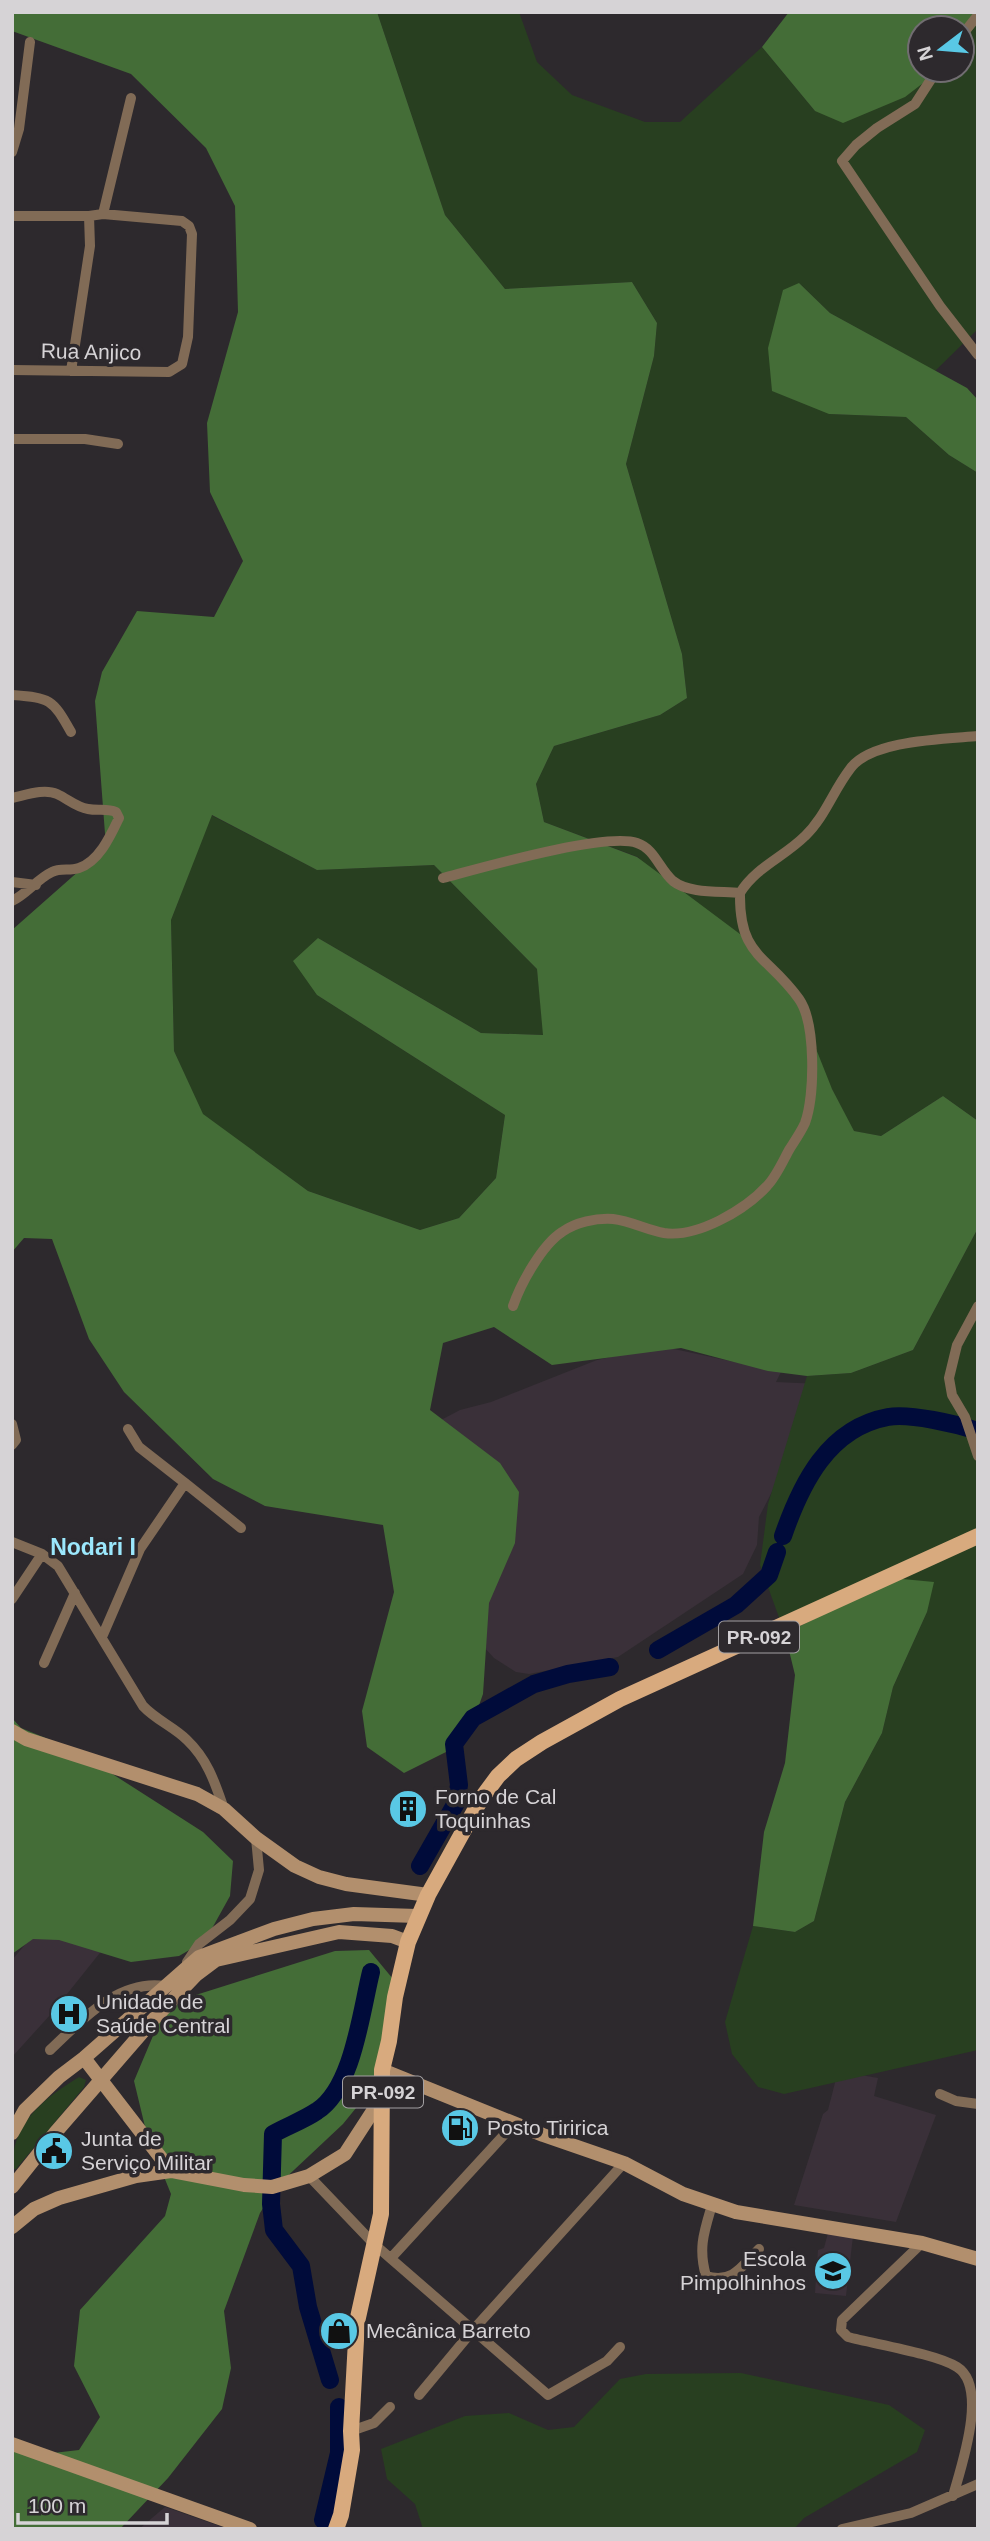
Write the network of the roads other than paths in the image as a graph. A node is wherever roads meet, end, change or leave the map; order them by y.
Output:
1 (30, 42) dead end
2 (928, 84) edge
3 (131, 98) dead end
4 (12, 152) edge
5 (103, 214) junction
6 (12, 216) edge
7 (89, 216) junction
8 (978, 355) edge
9 (12, 370) edge
10 (71, 371) junction
11 (12, 439) edge
12 (118, 444) dead end
13 (12, 695) edge
14 (71, 732) dead end
15 (978, 736) edge
16 (12, 798) edge
17 (443, 878) dead end
18 (12, 882) edge
19 (36, 885) junction
20 (740, 893) junction
21 (12, 901) edge
22 (513, 1306) dead end
23 (978, 1306) edge
24 (12, 1424) edge
25 (128, 1429) dead end
26 (12, 1446) edge
27 (978, 1456) edge
28 (185, 1483) junction
29 (241, 1528) dead end
30 (978, 1536) edge
31 (12, 1542) edge
32 (41, 1554) junction
33 (75, 1593) junction
34 (12, 1598) edge
35 (102, 1637) junction
36 (44, 1663) dead end
37 (12, 1731) edge
38 (223, 1809) junction
39 (256, 1838) junction
40 (428, 1895) junction
41 (417, 1916) junction
42 (408, 1942) junction
43 (183, 1968) junction
44 (165, 1986) junction
45 (50, 2050) dead end
46 (84, 2058) junction
47 (383, 2070) junction
48 (101, 2079) junction
49 (940, 2094) dead end
50 (384, 2095) junction
51 (978, 2104) edge
52 (19, 2113) edge
53 (514, 2124) junction
54 (12, 2133) edge
55 (624, 2162) junction
56 (171, 2171) junction
57 (309, 2176) junction
58 (12, 2187) edge
59 (712, 2205) junction
60 (12, 2227) edge
61 (922, 2243) junction
62 (374, 2244) junction
63 (759, 2249) dead end
64 (391, 2258) junction
65 (978, 2259) edge
66 (473, 2330) junction
67 (620, 2347) dead end
68 (970, 2388) junction
69 (419, 2395) dead end
70 (978, 2398) edge
71 (390, 2407) dead end
72 (351, 2431) junction
73 (12, 2444) edge
74 (978, 2484) edge
75 (953, 2496) junction
76 (250, 2529) edge
77 (336, 2529) edge
78 (842, 2529) edge

1 - 4 street
2 - 8 street
3 - 5 street
5 - 7 street
5 - 10 street, Rua Anjico
6 - 7 street
7 - 10 street
9 - 10 street, Rua Anjico
11 - 12 street
13 - 14 street
15 - 20 street
16 - 19 street
17 - 20 street
18 - 19 street
19 - 21 street
20 - 22 street
23 - 27 street
24 - 26 street
25 - 28 street
28 - 29 street
28 - 35 street
30 - 40 main road, PR-092
31 - 32 street
32 - 33 street
32 - 34 street
33 - 35 street
33 - 36 street
35 - 38 street
37 - 38 street
38 - 39 street
39 - 40 street
39 - 43 street
40 - 41 main road, PR-092
41 - 42 main road, PR-092
41 - 43 street
42 - 47 main road, PR-092
42 - 48 street
43 - 44 street
44 - 45 street
44 - 46 street
46 - 48 street
46 - 52 street
47 - 50 main road, PR-092
47 - 53 street
48 - 56 street
48 - 58 street
49 - 51 street
50 - 57 street
50 - 62 main road, PR-092
52 - 54 street
53 - 55 street
53 - 64 street
55 - 59 street
55 - 66 street
56 - 57 street
56 - 60 street
57 - 62 street
59 - 61 street
59 - 63 street
61 - 65 street
61 - 68 street
62 - 64 street
62 - 72 main road, PR-092
64 - 66 street
66 - 67 street
66 - 69 street
68 - 70 street
68 - 75 street
71 - 72 street
72 - 77 main road, PR-092
73 - 76 street
74 - 75 street
75 - 78 street

